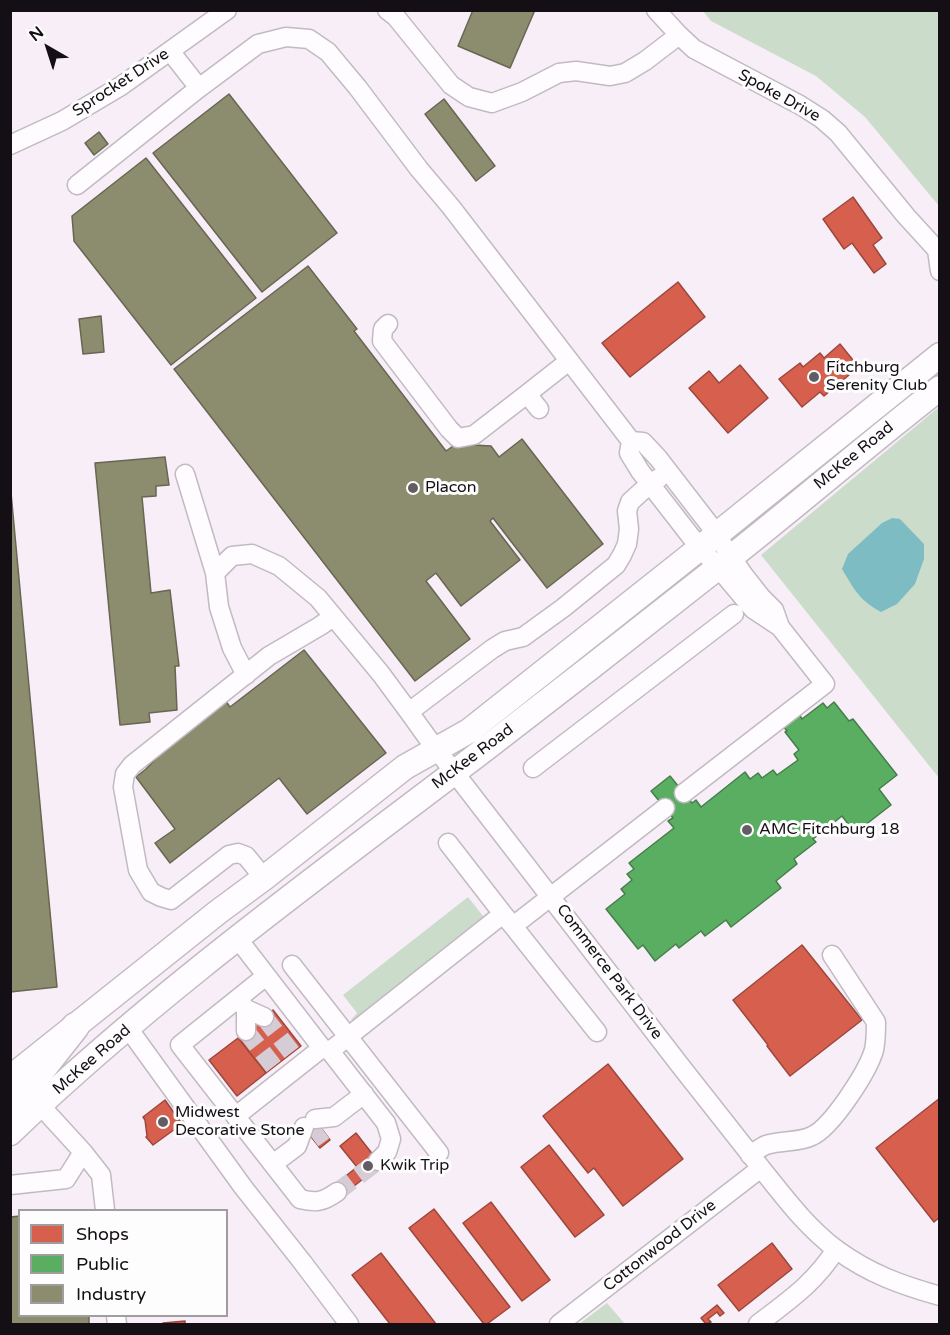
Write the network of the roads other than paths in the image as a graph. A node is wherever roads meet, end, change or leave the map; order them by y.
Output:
1 (227, 10) edge
2 (387, 10) edge
3 (656, 10) edge
4 (679, 35) junction
5 (170, 51) junction
6 (199, 88) junction
7 (10, 145) edge
8 (77, 186) dead end
9 (938, 250) edge
10 (939, 271) edge
11 (388, 324) dead end
12 (939, 355) edge
13 (569, 361) junction
14 (939, 388) edge
15 (527, 394) junction
16 (538, 409) dead end
17 (631, 441) junction
18 (668, 471) junction
19 (185, 474) dead end
20 (650, 485) junction
21 (708, 542) junction
22 (724, 562) junction
23 (215, 573) junction
24 (734, 614) dead end
25 (333, 616) junction
26 (246, 675) junction
27 (409, 712) junction
28 (436, 749) junction
29 (533, 768) dead end
30 (454, 772) junction
31 (684, 793) dead end
32 (665, 808) dead end
33 (448, 843) dead end
34 (264, 878) junction
35 (551, 897) junction
36 (508, 920) junction
37 (204, 922) junction
38 (238, 939) junction
39 (832, 955) dead end
40 (292, 965) dead end
41 (266, 976) junction
42 (179, 986) junction
43 (242, 1004) junction
44 (264, 1017) tunnel mouth
45 (75, 1027) junction
46 (129, 1028) junction
47 (246, 1031) tunnel mouth
48 (597, 1032) dead end
49 (348, 1037) junction
50 (326, 1049) junction
51 (10, 1078) edge
52 (364, 1094) junction
53 (10, 1102) edge
54 (40, 1105) junction
55 (236, 1116) junction
56 (10, 1133) edge
57 (83, 1152) junction
58 (439, 1153) dead end
59 (378, 1161) tunnel mouth
60 (756, 1161) junction
61 (273, 1164) junction
62 (10, 1185) edge
63 (337, 1192) tunnel mouth
64 (105, 1209) edge
65 (836, 1249) junction
66 (939, 1296) edge
67 (349, 1324) edge
68 (559, 1324) edge
69 (758, 1324) edge

1 - 5 street, Sprocket Drive
2 - 4 street
3 - 4 street, Spoke Drive
4 - 9 street, Spoke Drive
5 - 6 street
5 - 7 street, Sprocket Drive
6 - 8 street
6 - 13 street
9 - 10 street, Spoke Drive
11 - 15 street
12 - 21 main road, McKee Road
13 - 15 street
13 - 17 street
14 - 22 main road, McKee Road
15 - 16 street
17 - 18 street
17 - 20 street
18 - 20 street
18 - 21 street
19 - 23 street
20 - 21 street
20 - 27 street
21 - 22 street
21 - 28 main road, McKee Road
22 - 30 main road, McKee Road
22 - 31 street
23 - 25 street, Commerce Park Drive
23 - 26 street
24 - 29 street
25 - 26 street
25 - 27 street, Commerce Park Drive
26 - 34 street
27 - 28 street, Commerce Park Drive
28 - 30 street, Commerce Park Drive
28 - 34 main road, McKee Road
30 - 35 street, Commerce Park Drive
30 - 38 main road, McKee Road
32 - 35 street
33 - 36 street
34 - 37 main road, McKee Road
34 - 38 main road
35 - 36 street
35 - 60 street, Commerce Park Drive
36 - 48 street
36 - 49 street
37 - 42 main road
37 - 45 main road, McKee Road
38 - 41 street
38 - 42 main road, McKee Road
39 - 60 street, Cottonwood Drive
40 - 49 street
41 - 43 street
41 - 50 street
42 - 46 main road, McKee Road
43 - 44 street
43 - 47 street
43 - 55 street
45 - 51 main road, McKee Road
45 - 53 highway
46 - 54 main road, McKee Road
46 - 67 street
49 - 50 street
49 - 58 street
50 - 52 street
50 - 55 street
52 - 59 street
52 - 61 street
54 - 56 main road, McKee Road
54 - 57 street
55 - 61 street
57 - 62 street
57 - 64 street
60 - 65 street, Commerce Park Drive
60 - 68 street, Cottonwood Drive
61 - 63 street
65 - 66 street, Commerce Park Drive
65 - 69 street

